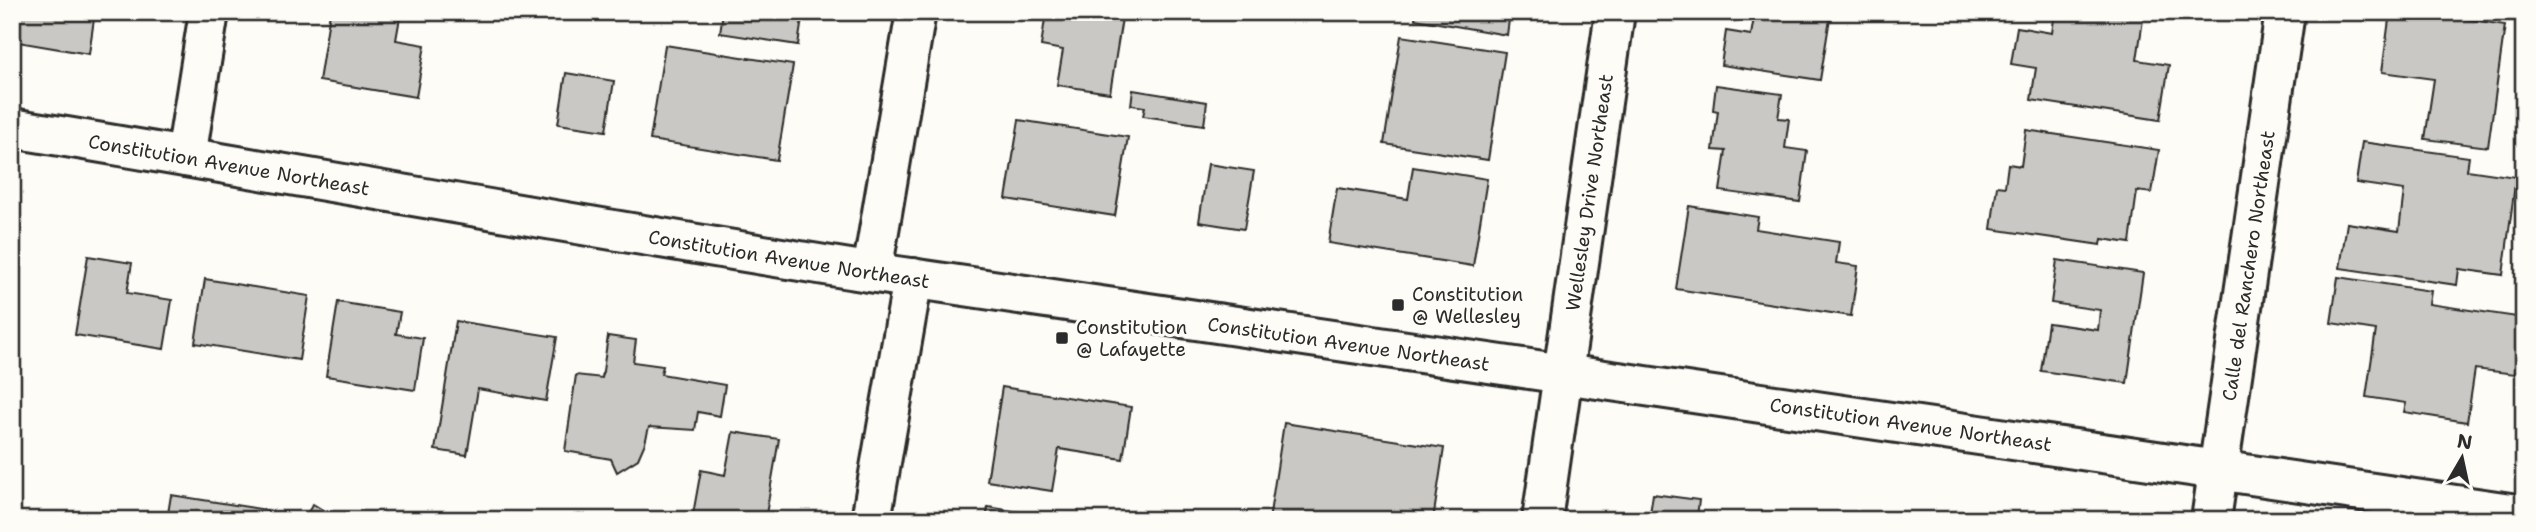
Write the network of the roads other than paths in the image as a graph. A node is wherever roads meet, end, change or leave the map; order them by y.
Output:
1 (209, 12) edge
2 (916, 12) edge
3 (1615, 12) edge
4 (2286, 12) edge
5 (12, 128) edge
6 (186, 156) junction
7 (872, 272) junction
8 (913, 278) junction
9 (1563, 375) junction
10 (2219, 468) junction
11 (2524, 515) edge
12 (871, 520) edge
13 (1542, 520) edge
14 (2211, 520) edge

1 - 6 street
2 - 7 street
3 - 9 street, Wellesley Drive Northeast
4 - 10 street, Calle del Ranchero Northeast
5 - 6 street, Constitution Avenue Northeast
6 - 7 street, Constitution Avenue Northeast
7 - 8 street, Constitution Avenue Northeast
8 - 9 street, Constitution Avenue Northeast
8 - 12 street
9 - 10 street, Constitution Avenue Northeast
9 - 13 street, Wellesley Drive Northeast
10 - 11 street, Constitution Avenue Northeast
10 - 14 street, Calle del Ranchero Northeast

